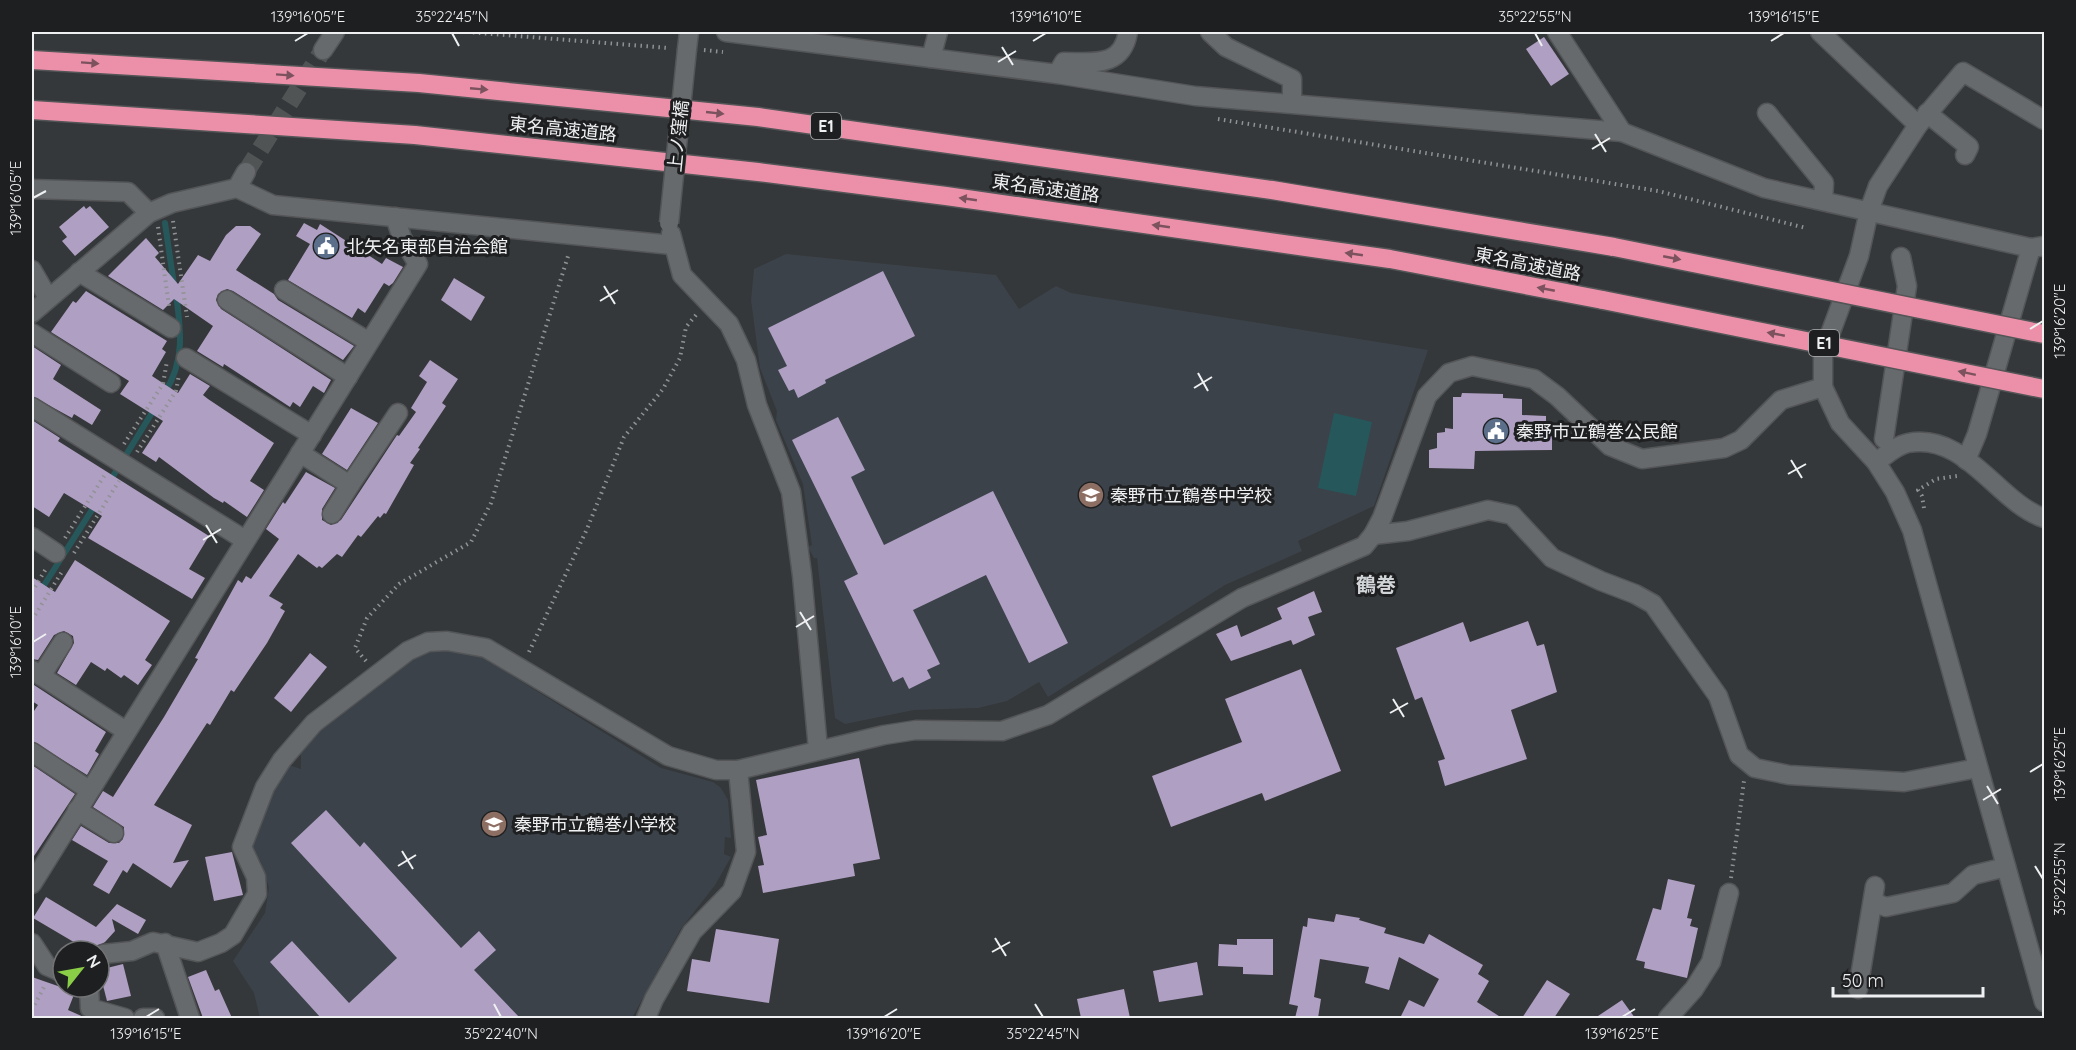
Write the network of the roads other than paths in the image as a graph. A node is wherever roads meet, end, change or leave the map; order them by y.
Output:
1 (335, 32) edge
2 (726, 32) edge
3 (938, 32) edge
4 (1128, 32) edge
5 (1210, 32) edge
6 (1557, 32) edge
7 (1820, 32) edge
8 (688, 40) edge
9 (323, 50) tunnel mouth
10 (931, 58) junction
11 (32, 60) edge
12 (1057, 74) junction
13 (1292, 102) junction
14 (32, 110) edge
15 (1767, 113) dead end
16 (1922, 119) junction
17 (2044, 120) edge
18 (1622, 132) junction
19 (1965, 155) dead end
20 (246, 172) tunnel mouth
21 (237, 188) junction
22 (32, 189) edge
23 (1823, 201) junction
24 (1869, 211) junction
25 (395, 217) junction
26 (154, 219) junction
27 (672, 245) junction
28 (2038, 247) edge
29 (1901, 257) dead end
30 (32, 270) edge
31 (79, 272) junction
32 (284, 290) dead end
33 (48, 298) junction
34 (227, 300) dead end
35 (32, 313) edge
36 (179, 326) road end
37 (32, 333) edge
38 (2044, 334) edge
39 (369, 342) junction
40 (183, 363) road end
41 (348, 377) junction
42 (111, 383) dead end
43 (1823, 387) junction
44 (2044, 389) edge
45 (32, 407) edge
46 (398, 413) dead end
47 (312, 435) junction
48 (1884, 439) dead end
49 (300, 453) junction
50 (1876, 462) junction
51 (1964, 469) junction
52 (350, 485) junction
53 (332, 514) dead end
54 (2044, 518) edge
55 (1373, 535) junction
56 (32, 537) edge
57 (245, 540) junction
58 (65, 557) road end
59 (63, 642) dead end
60 (36, 673) edge
61 (126, 732) junction
62 (818, 749) junction
63 (32, 752) edge
64 (1978, 768) junction
65 (738, 770) junction
66 (90, 790) junction
67 (77, 810) junction
68 (114, 833) dead end
69 (2006, 867) junction
70 (32, 881) edge
71 (1729, 893) road end
72 (32, 943) edge
73 (165, 943) junction
74 (111, 955) edge
75 (51, 968) edge
76 (1858, 990) dead end
77 (90, 999) edge
78 (2044, 1002) edge
79 (125, 1018) edge
80 (143, 1018) edge
81 (155, 1018) edge
82 (190, 1018) edge
83 (646, 1018) edge
84 (1668, 1018) edge

1 - 9 street
2 - 10 street
3 - 10 street
4 - 12 street
5 - 13 street
6 - 18 street
7 - 16 street
8 - 27 street, 上ノ窪橋, bridge
10 - 12 street
11 -> 38 highway, 東名高速道路 / E1, bridge
12 - 13 street
13 - 18 street
44 -> 14 highway, 東名高速道路 / E1, bridge
15 - 23 street
16 - 17 street
16 - 19 street
16 - 24 street
18 - 23 street
20 - 21 street
21 - 25 street
21 - 26 street
22 - 26 street
23 - 24 street
24 - 28 street
24 - 43 street
25 - 27 street
25 - 39 street
26 - 31 street
27 - 62 street, 上ノ窪橋
28 - 51 street
29 - 48 street
30 - 33 street
31 - 33 street
31 - 36 street
32 - 39 street
33 - 35 street
34 - 41 street
37 - 42 street
39 - 41 street
40 - 47 street
41 - 47 street
43 - 50 street
43 - 55 street
45 - 57 street
46 - 52 street
47 - 49 street
49 - 52 street
49 - 57 street
50 - 51 street
50 - 64 street
51 - 54 street
52 - 53 street
55 - 62 street
55 - 64 street
56 - 58 street
57 - 61 street
59 - 60 street
60 - 61 street
61 - 66 street
62 - 65 street
63 - 66 street
64 - 69 street
65 - 73 street
65 - 83 street
66 - 67 street
67 - 68 street
67 - 70 street
69 - 76 street
69 - 78 street
71 - 84 street
72 - 75 street
73 - 74 street
73 - 82 street
77 - 79 street
80 - 81 street

